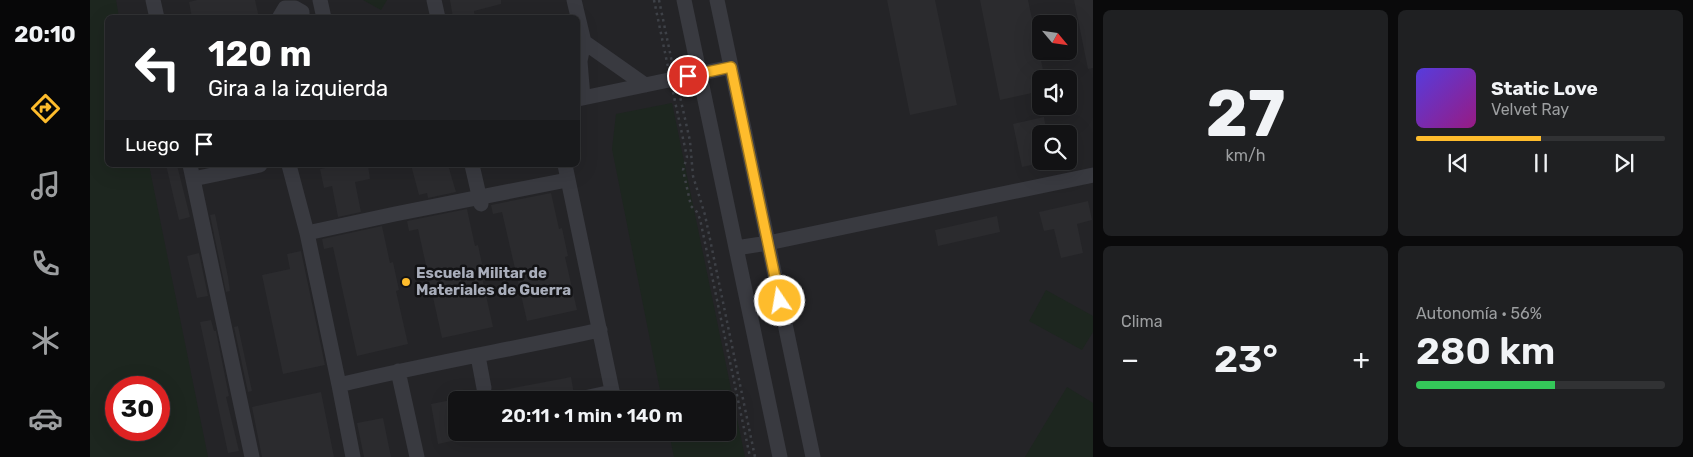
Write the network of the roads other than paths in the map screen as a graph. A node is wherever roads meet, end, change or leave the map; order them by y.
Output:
1 (153, 0) edge
2 (320, 0) edge
3 (434, 0) edge
4 (574, 0) edge
5 (684, 0) edge
6 (717, 0) edge
7 (285, 8) edge
8 (156, 15) edge
9 (302, 15) edge
10 (323, 15) edge
11 (437, 15) edge
12 (578, 15) edge
13 (580, 25) edge
14 (584, 42) junction
15 (731, 67) junction
16 (700, 73) junction
17 (645, 85) junction
18 (580, 98) edge
19 (241, 167) edge
20 (290, 167) edge
21 (472, 167) edge
22 (192, 172) edge
23 (566, 172) edge
24 (1093, 175) edge
25 (480, 201) junction
26 (307, 233) junction
27 (768, 243) junction
28 (736, 248) junction
29 (600, 330) junction
30 (478, 356) junction
31 (398, 371) junction
32 (339, 385) junction
33 (484, 388) dead end
34 (612, 391) edge
35 (252, 457) edge
36 (353, 457) edge
37 (416, 457) edge
38 (780, 457) edge
39 (813, 457) edge

1 - 8 street
2 - 10 street
3 - 11 street
4 - 12 street
5 - 16 street
6 - 15 street
7 - 9 street
13 - 14 street
14 - 17 street
14 - 18 street
15 - 16 street
15 - 27 street
16 - 17 street
16 - 28 street
17 - 18 street
19 - 22 street
20 - 26 street
21 - 25 street
22 - 35 street
23 - 25 street
23 - 29 street
24 - 27 street
25 - 26 street
26 - 32 street
27 - 28 street
27 - 39 street
28 - 38 street
29 - 30 street
29 - 34 street
30 - 31 street
30 - 33 street
31 - 32 street
31 - 37 street
32 - 36 street

